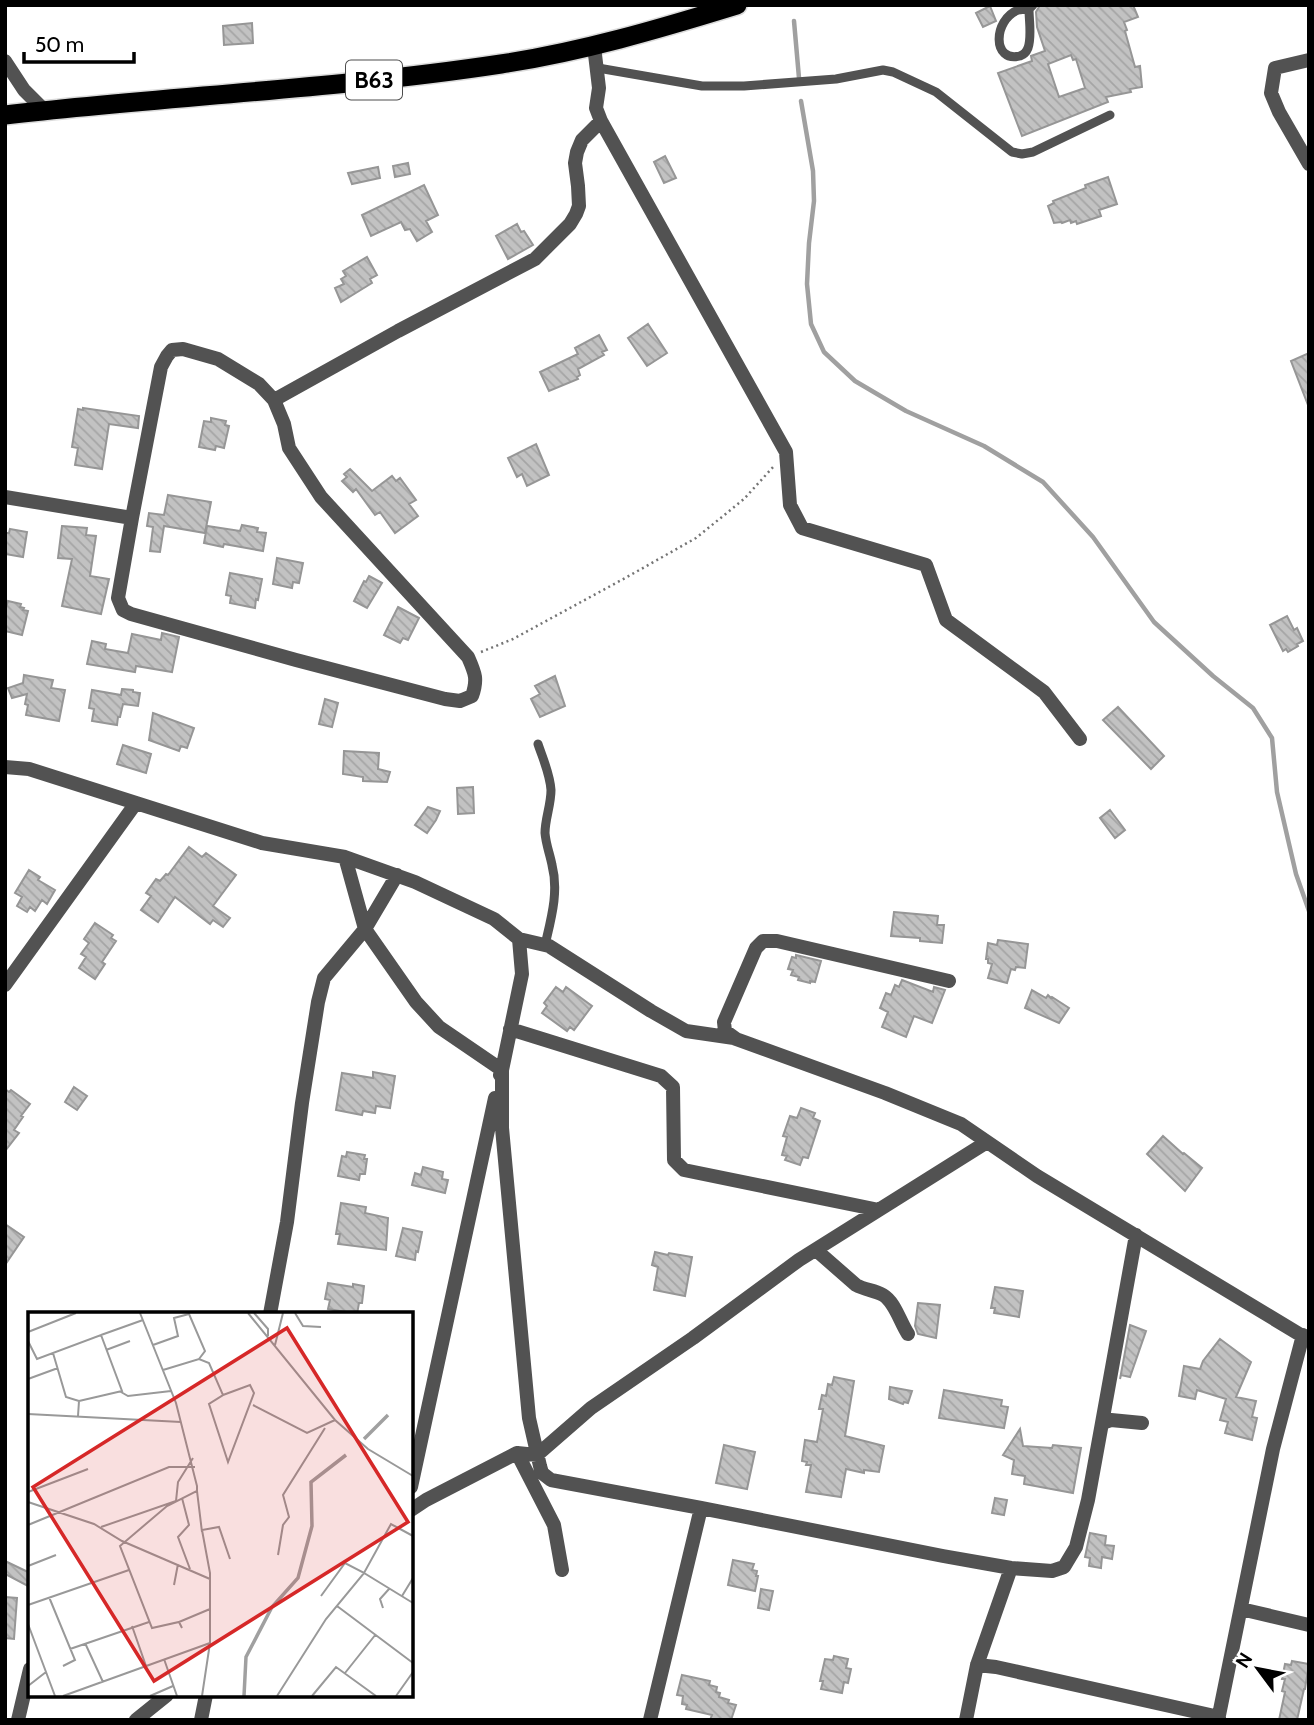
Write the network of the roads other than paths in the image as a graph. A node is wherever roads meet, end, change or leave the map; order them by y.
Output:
1 (737, 5) edge
2 (1031, 7) edge
3 (594, 46) junction
4 (1309, 60) edge
5 (5, 61) edge
6 (598, 68) junction
7 (44, 111) junction
8 (5, 115) edge
9 (1110, 115) dead end
10 (601, 121) junction
11 (1309, 164) edge
12 (274, 400) junction
13 (5, 497) edge
14 (132, 518) junction
15 (1080, 739) dead end
16 (538, 744) dead end
17 (5, 767) edge
18 (136, 803) junction
19 (345, 857) junction
20 (397, 875) junction
21 (365, 929) junction
22 (519, 939) junction
23 (545, 945) junction
24 (949, 981) dead end
25 (5, 985) edge
26 (510, 1029) junction
27 (736, 1038) junction
28 (502, 1070) junction
29 (987, 1142) junction
30 (879, 1210) junction
31 (1136, 1235) junction
32 (816, 1250) junction
33 (270, 1312) edge
34 (908, 1334) dead end
35 (1306, 1338) edge
36 (1102, 1423) junction
37 (1142, 1423) dead end
38 (517, 1453) junction
39 (537, 1455) junction
40 (413, 1479) edge
41 (701, 1508) junction
42 (413, 1509) edge
43 (1011, 1568) junction
44 (562, 1570) dead end
45 (1241, 1609) junction
46 (1309, 1625) edge
47 (977, 1665) junction
48 (28, 1678) edge
49 (165, 1697) edge
50 (206, 1697) edge
51 (1219, 1718) edge
52 (18, 1720) edge
53 (136, 1720) edge
54 (201, 1720) edge
55 (650, 1720) edge
56 (966, 1720) edge

1 - 3 highway, B63
2 - 2 lane
3 - 6 street
3 - 7 highway, B63
4 - 11 street
5 - 7 street
6 - 9 lane
6 - 10 street
7 - 8 highway, B63
10 - 12 street
10 - 15 street
12 - 14 street
12 - 14 street
13 - 14 street
16 - 23 lane
17 - 18 street
18 - 19 street
18 - 25 street
19 - 20 street
19 - 21 street
20 - 21 street
20 - 22 street
21 - 28 street
21 - 33 street
22 - 23 street
22 - 26 street
23 - 27 street
24 - 27 street
26 - 28 street
26 - 30 street
27 - 29 street
28 - 39 street
28 - 40 street
29 - 30 street
29 - 31 street
30 - 32 street
31 - 35 street
31 - 36 street
32 - 34 street
32 - 39 street
35 - 45 street
36 - 37 street
36 - 43 street
38 - 39 street
38 - 42 street
38 - 44 street
39 - 41 street
41 - 43 street
41 - 55 street
43 - 47 street
45 - 46 street
45 - 51 street
47 - 51 street
47 - 56 street
48 - 52 street
49 - 53 street
50 - 54 street

